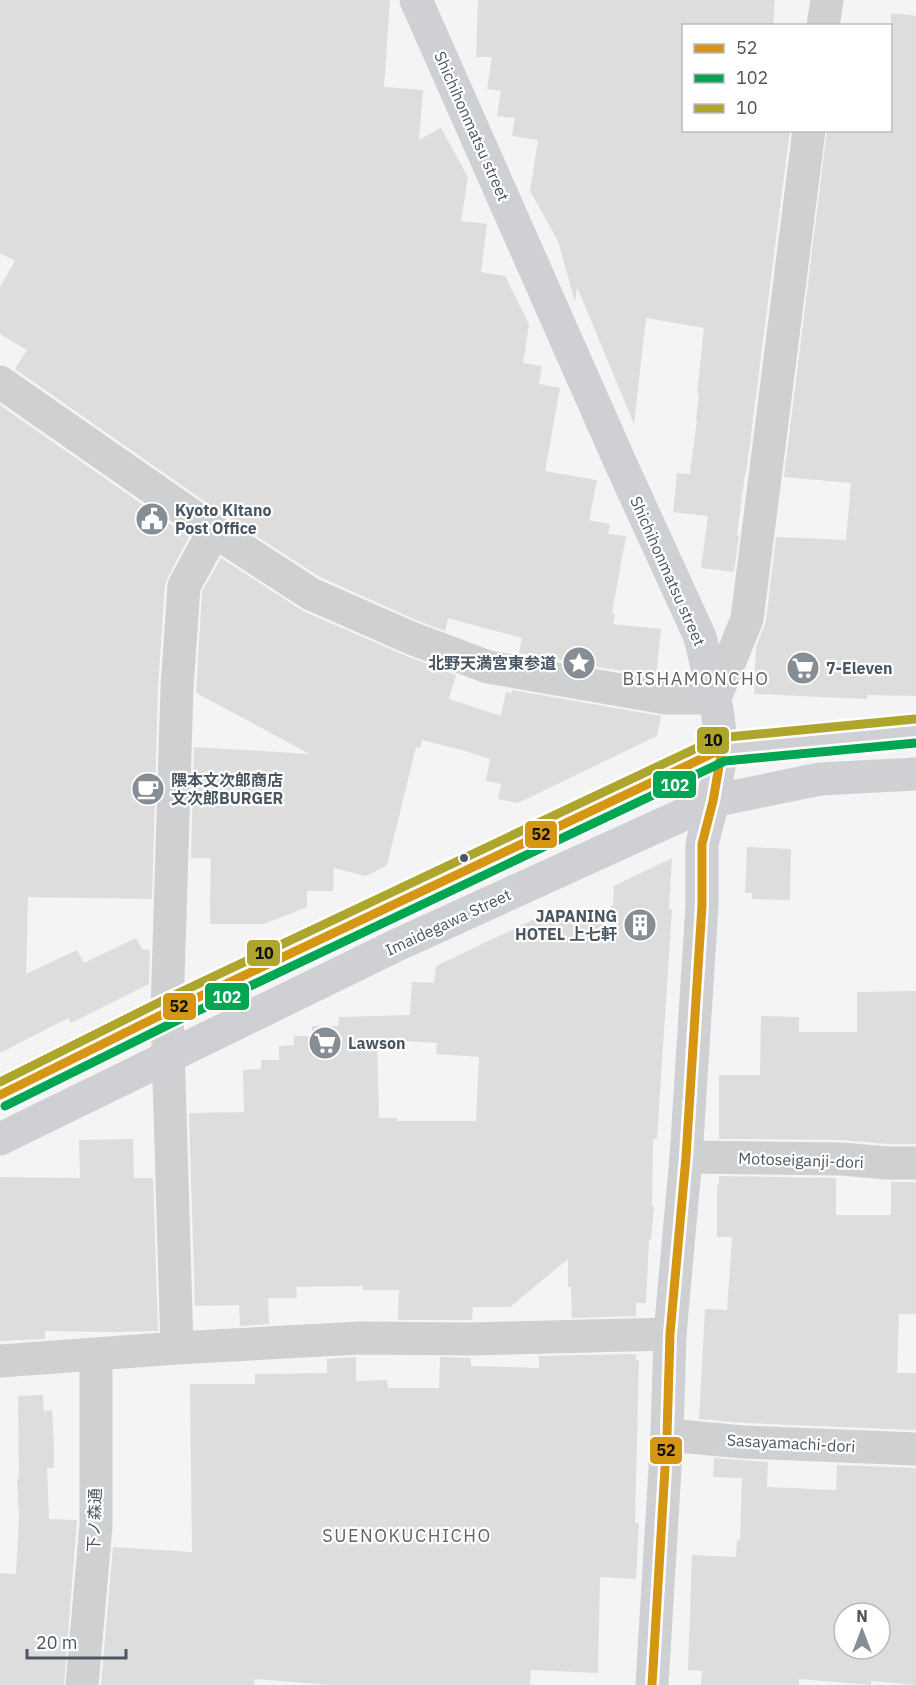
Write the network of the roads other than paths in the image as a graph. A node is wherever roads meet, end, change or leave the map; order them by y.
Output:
1 (416, 0) edge
2 (827, 0) edge
3 (823, 24) edge
4 (809, 132) edge
5 (0, 382) edge
6 (214, 531) junction
7 (715, 698) junction
8 (916, 731) edge
9 (722, 748) junction
10 (916, 774) edge
11 (713, 801) junction
12 (167, 1012) junction
13 (168, 1056) junction
14 (0, 1095) edge
15 (0, 1139) edge
16 (686, 1158) junction
17 (916, 1163) edge
18 (670, 1334) junction
19 (177, 1348) junction
20 (96, 1354) junction
21 (0, 1361) edge
22 (667, 1436) junction
23 (916, 1449) edge
24 (82, 1685) edge
25 (652, 1685) edge

1 - 7 main road, Shichihonmatsu street
2 - 3 street
4 - 7 street
5 - 6 street
6 - 7 street
6 - 12 street
7 - 9 main road, Shichihonmatsu street
8 - 9 main road
9 - 11 main road, Shichihonmatsu street
9 - 12 main road
10 - 11 main road, Imaidegawa Street
11 - 13 main road, Imaidegawa Street
11 - 16 main road, Shichihonmatsu street
12 - 13 street
12 - 14 main road
13 - 15 main road, Imaidegawa Street
13 - 19 street
16 - 17 street, Motoseiganji-dori
16 - 18 main road, Shichihonmatsu street
18 - 19 street
18 - 22 main road, Shichihonmatsu street
19 - 20 street
20 - 21 street
20 - 24 street, 下ノ森通
22 - 23 street, Sasayamachi-dori
22 - 25 main road, Shichihonmatsu street

